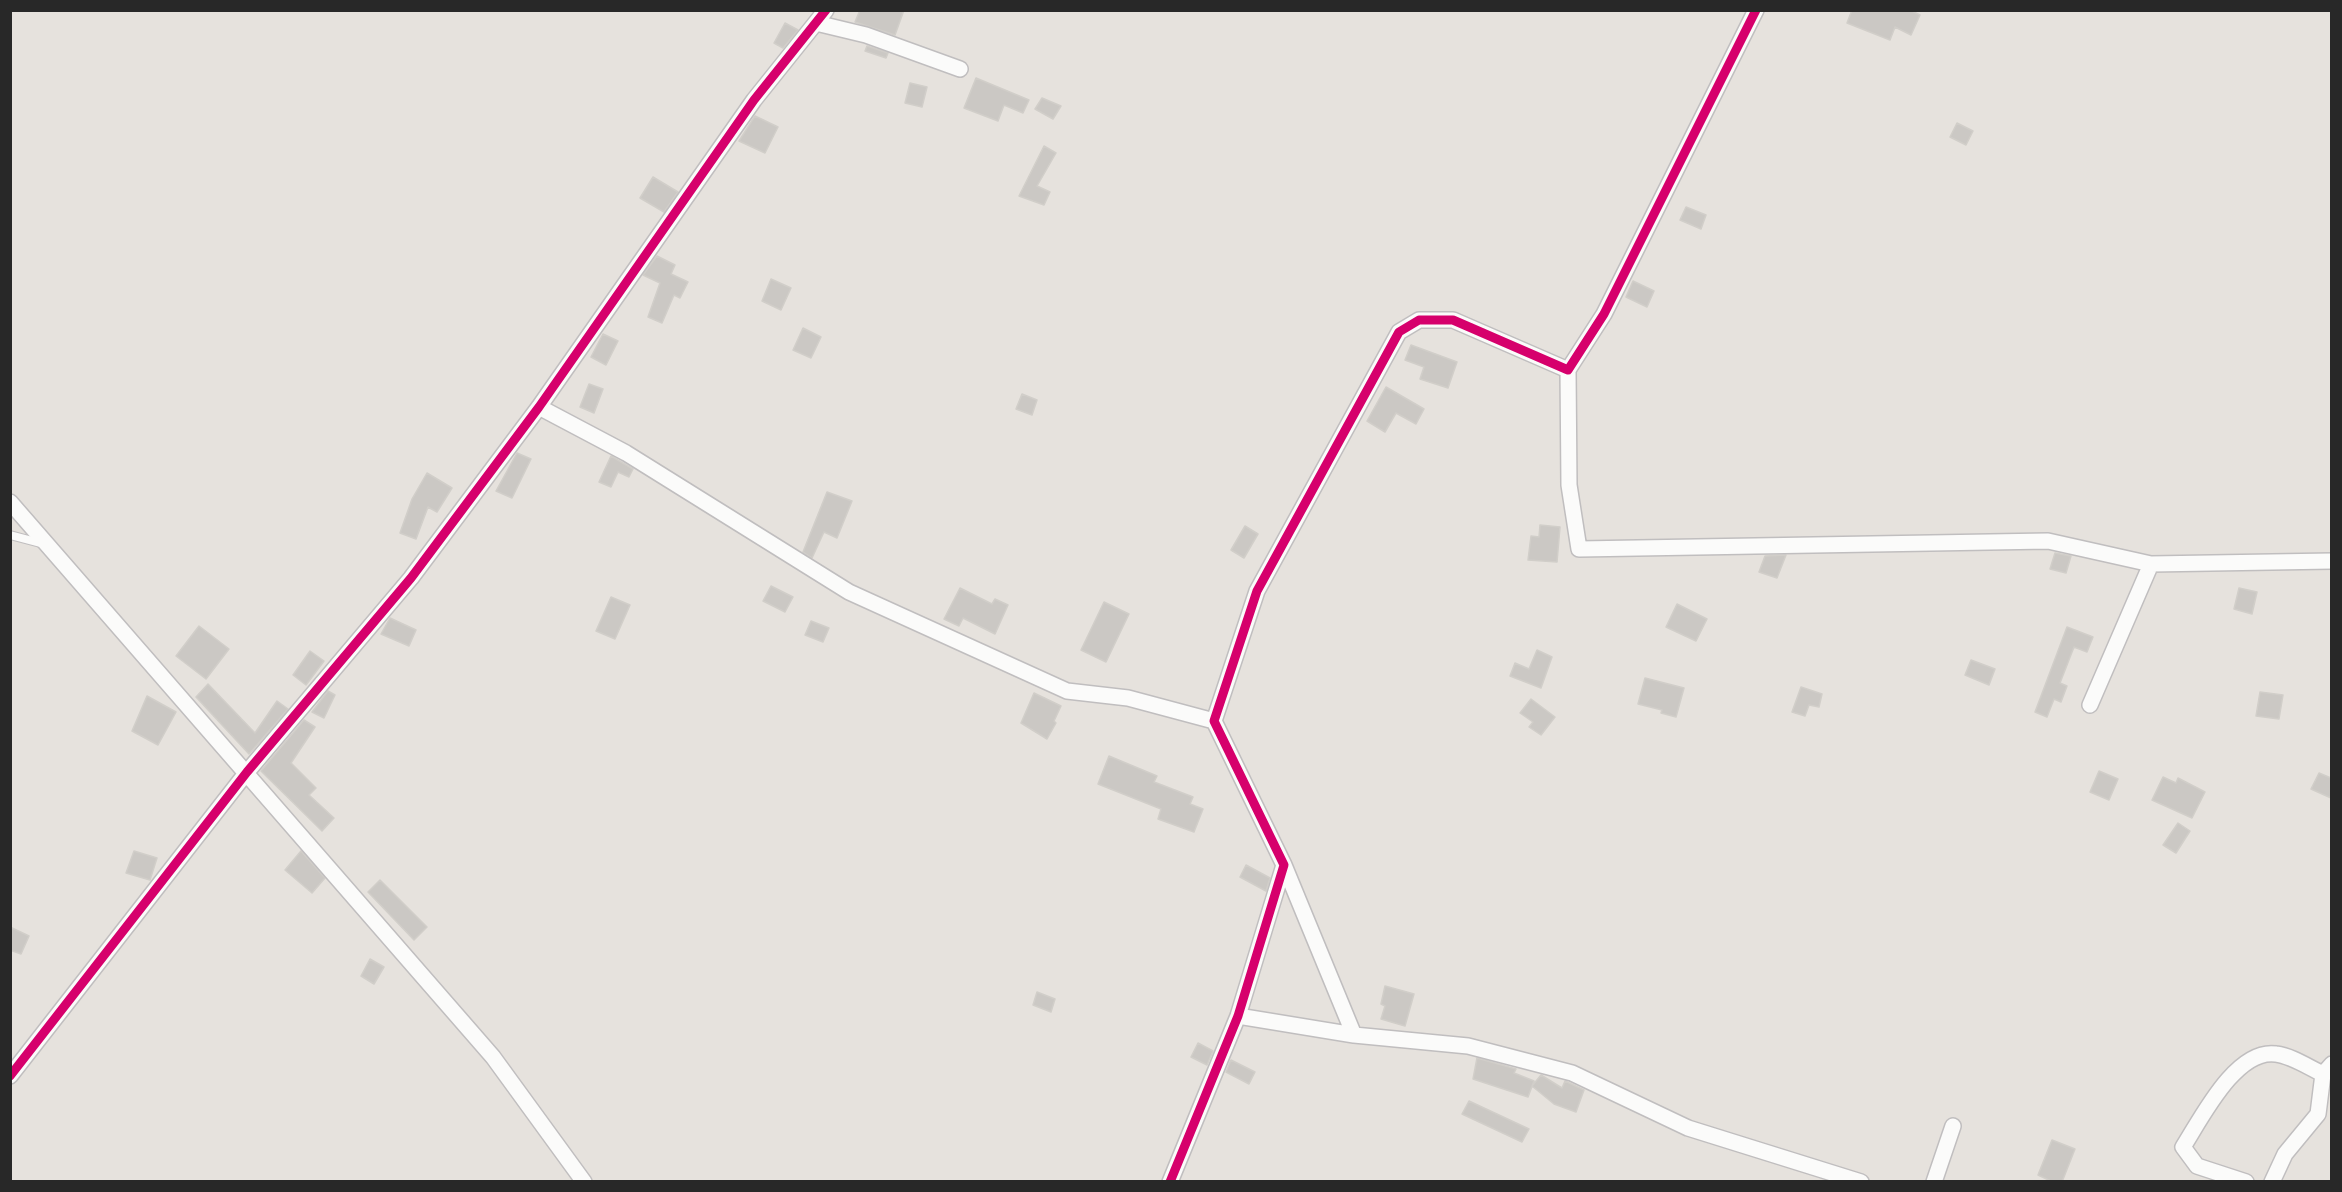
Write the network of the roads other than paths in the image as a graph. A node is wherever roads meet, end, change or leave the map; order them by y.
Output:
1 (826, 10) edge
2 (1756, 10) edge
3 (816, 23) junction
4 (960, 69) dead end
5 (1568, 370) junction
6 (540, 407) junction
7 (10, 502) edge
8 (10, 535) edge
9 (49, 545) junction
10 (2331, 561) edge
11 (2151, 564) junction
12 (2090, 705) dead end
13 (1214, 721) junction
14 (247, 772) junction
15 (1284, 865) junction
16 (1238, 1016) junction
17 (1354, 1035) junction
18 (2327, 1069) edge
19 (10, 1076) edge
20 (1953, 1126) dead end
21 (584, 1182) edge
22 (1170, 1182) edge
23 (1861, 1182) edge
24 (1934, 1182) edge
25 (2246, 1182) edge
26 (2272, 1182) edge

1 - 3 street
2 - 5 street
3 - 4 street
3 - 6 street
5 - 11 street
5 - 13 street
6 - 13 street
6 - 14 street
7 - 9 street
8 - 9 lane
9 - 14 street
10 - 11 street
11 - 12 street
13 - 15 street
14 - 19 street
14 - 21 street
15 - 16 street
15 - 17 street
16 - 17 street
16 - 22 street
17 - 23 street
18 - 25 street
18 - 26 street
20 - 24 street

